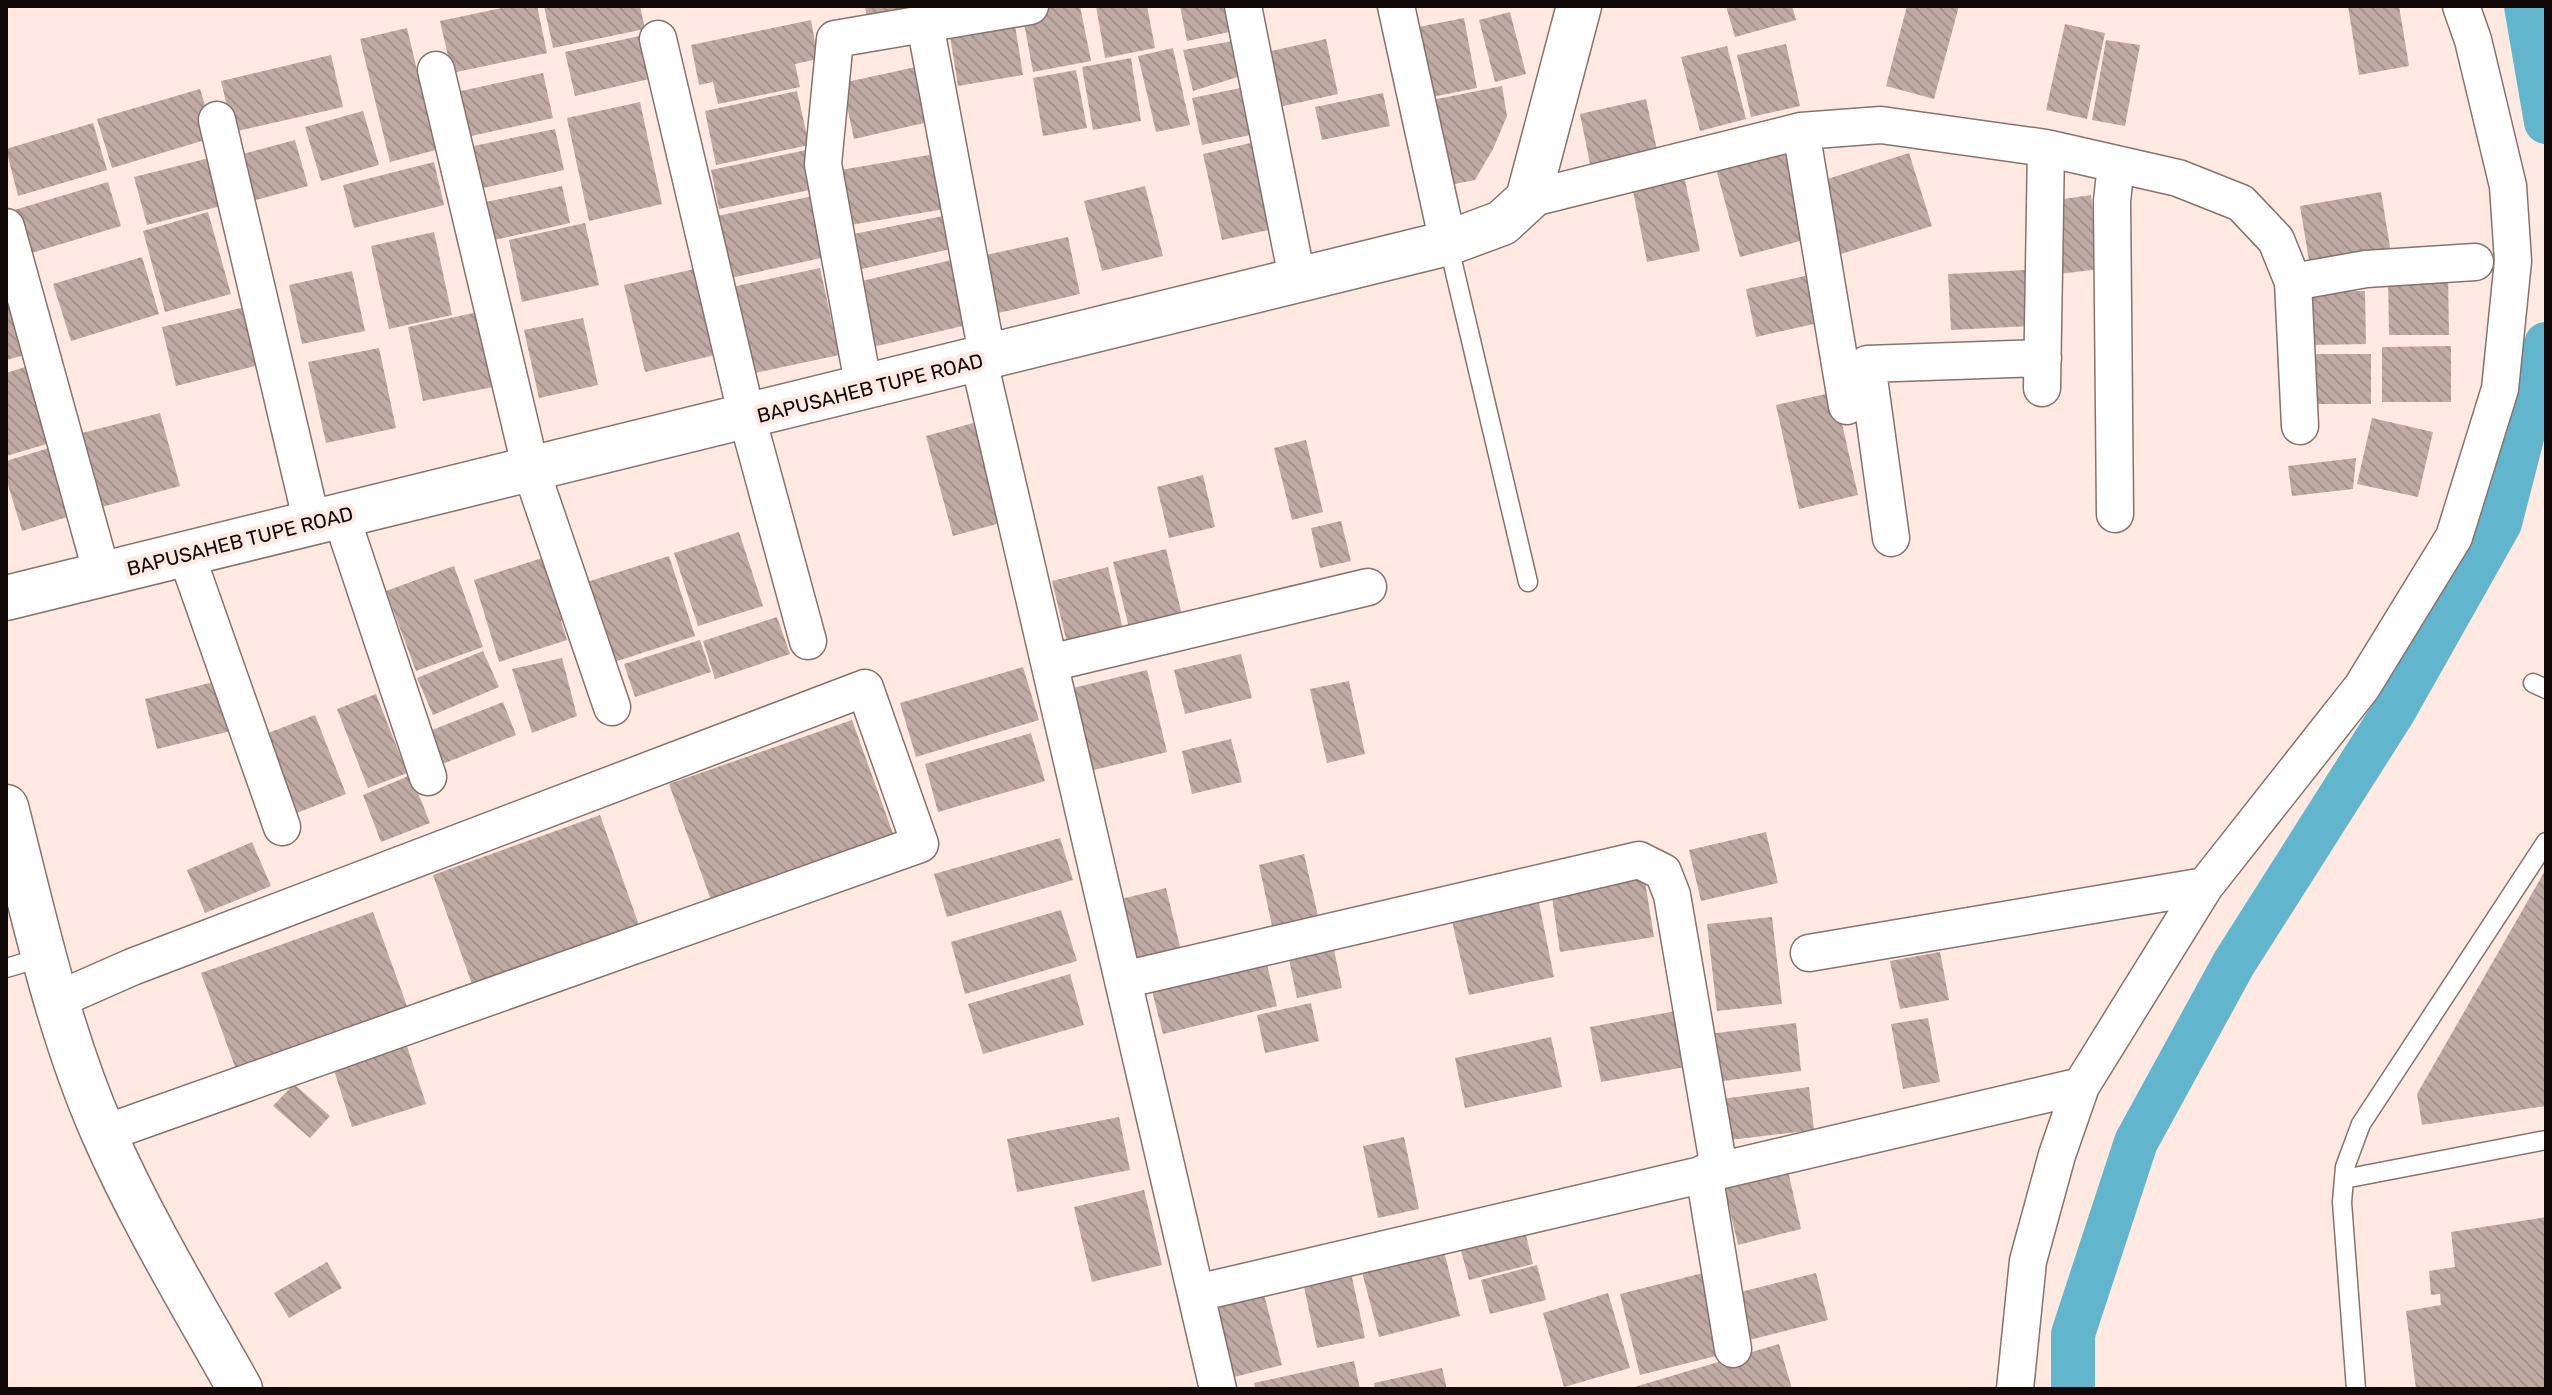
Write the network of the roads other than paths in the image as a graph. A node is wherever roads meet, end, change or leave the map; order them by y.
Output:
1 (1030, 6) edge
2 (1243, 6) edge
3 (1396, 6) edge
4 (1579, 6) edge
5 (2461, 6) edge
6 (925, 24) junction
7 (658, 39) dead end
8 (436, 70) dead end
9 (217, 120) dead end
10 (1801, 131) junction
11 (2046, 148) junction
12 (2116, 164) junction
13 (1528, 199) junction
14 (6, 227) edge
15 (1448, 243) junction
16 (2475, 262) dead end
17 (2293, 282) junction
18 (1298, 283) junction
19 (983, 360) junction
20 (864, 389) junction
21 (1847, 406) dead end
22 (747, 417) junction
23 (2300, 426) dead end
24 (531, 470) junction
25 (2115, 514) dead end
26 (327, 520) junction
27 (1891, 538) dead end
28 (186, 554) junction
29 (102, 574) junction
30 (1528, 582) dead end
31 (1368, 587) dead end
32 (6, 598) edge
33 (808, 641) dead end
34 (1050, 663) junction
35 (612, 707) dead end
36 (428, 777) dead end
37 (6, 807) edge
38 (282, 827) dead end
39 (2546, 842) edge
40 (13, 866) edge
41 (2205, 886) junction
42 (1809, 953) dead end
43 (25, 962) edge
44 (1123, 980) junction
45 (57, 1000) junction
46 (2081, 1086) junction
47 (103, 1134) junction
48 (2546, 1140) edge
49 (1712, 1171) junction
50 (2344, 1179) junction
51 (1197, 1293) junction
52 (1733, 1349) dead end
53 (240, 1389) edge
54 (1218, 1389) edge
55 (2015, 1389) edge
56 (2356, 1389) edge

1 - 6 street
2 - 18 street
3 - 15 street
4 - 13 street
5 - 41 street
6 - 19 street
6 - 20 street
7 - 22 street
8 - 24 street
9 - 26 street
10 - 11 street
10 - 13 street
10 - 21 street
11 - 12 street
11 - 27 street
12 - 17 street
12 - 25 street
13 - 15 street, BAPUSAHEB TUPE ROAD
14 - 29 street
15 - 18 street, BAPUSAHEB TUPE ROAD
15 - 30 lane
16 - 17 street
17 - 23 street
18 - 19 street, BAPUSAHEB TUPE ROAD
19 - 20 street, BAPUSAHEB TUPE ROAD
19 - 34 street
20 - 22 street, BAPUSAHEB TUPE ROAD
22 - 24 street, BAPUSAHEB TUPE ROAD
22 - 33 street
24 - 26 street, BAPUSAHEB TUPE ROAD
24 - 35 street
26 - 28 street, BAPUSAHEB TUPE ROAD
26 - 36 street
28 - 29 street, BAPUSAHEB TUPE ROAD
28 - 38 street
29 - 32 street, BAPUSAHEB TUPE ROAD
31 - 34 street
34 - 44 street
37 - 40 street
39 - 50 lane
40 - 43 street
41 - 42 street
41 - 46 street
43 - 45 street
44 - 49 street
44 - 51 street
45 - 47 street
45 - 47 street
46 - 49 street
46 - 55 street
47 - 53 street
48 - 50 lane
49 - 51 street
49 - 52 street
50 - 56 lane
51 - 54 street

